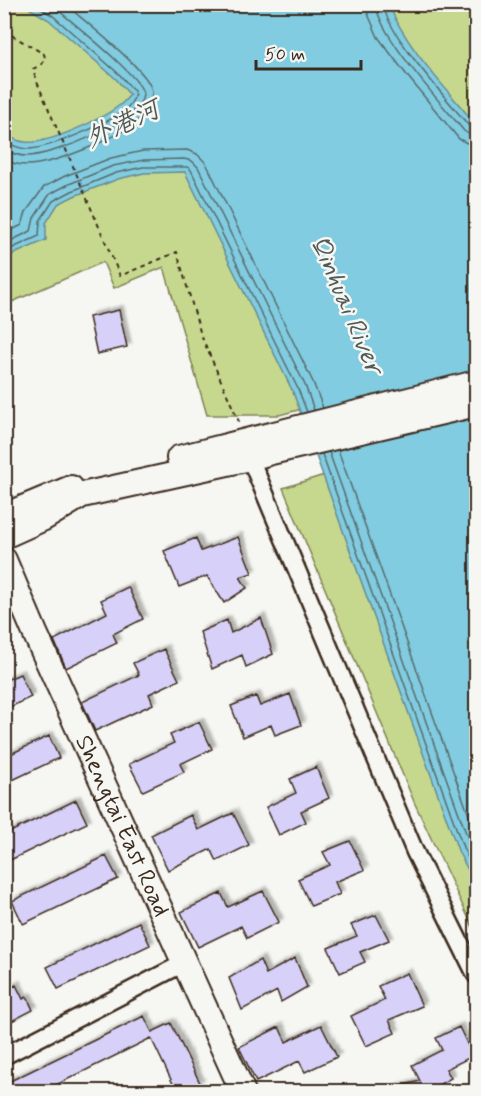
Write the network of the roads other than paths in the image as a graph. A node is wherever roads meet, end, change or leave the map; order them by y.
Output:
1 (477, 383) edge
2 (477, 404) edge
3 (258, 447) junction
4 (4, 516) edge
5 (4, 536) edge
6 (4, 560) edge
7 (184, 963) junction
8 (477, 975) edge
9 (4, 1056) edge
10 (243, 1092) edge

1 - 3 main road
2 - 3 main road
3 - 4 main road
3 - 5 main road
3 - 8 street
6 - 7 main road, Shengtai East Road
7 - 9 street
7 - 10 main road, Shengtai East Road

